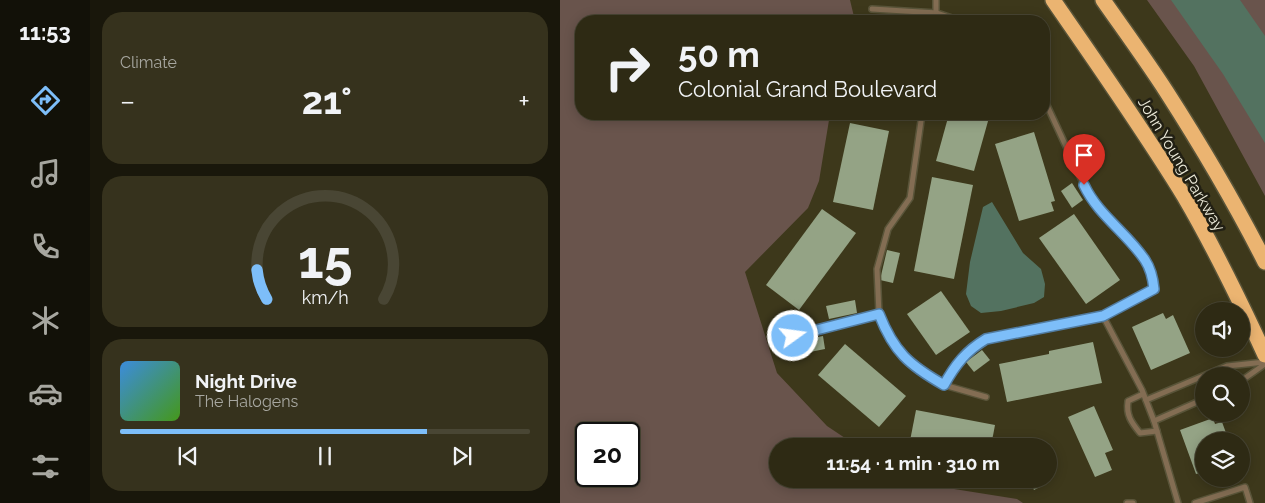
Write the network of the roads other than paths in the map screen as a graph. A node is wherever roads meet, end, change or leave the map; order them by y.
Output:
1 (936, 0) edge
2 (1054, 0) edge
3 (1103, 0) edge
4 (872, 9) dead end
5 (937, 13) junction
6 (943, 15) edge
7 (1050, 112) edge
8 (921, 120) edge
9 (1265, 262) edge
10 (879, 314) junction
11 (1103, 316) junction
12 (793, 336) dead end
13 (1265, 355) edge
14 (1265, 363) edge
15 (1250, 374) edge
16 (944, 385) junction
17 (1143, 394) junction
18 (986, 397) dead end
19 (1146, 400) junction
20 (1195, 403) edge
21 (1154, 421) junction
22 (1157, 431) junction
23 (1127, 503) edge
24 (1133, 503) edge
25 (1178, 503) edge
26 (1195, 503) edge
27 (1250, 503) edge

1 - 5 lane
2 - 13 highway, John Young Parkway
3 - 9 highway, John Young Parkway
4 - 5 lane
5 - 6 lane
7 - 11 lane
8 - 10 lane
10 - 12 lane
10 - 16 lane
11 - 16 lane
11 - 17 lane
14 - 15 lane
14 - 19 lane
16 - 18 lane
17 - 19 lane
17 - 22 lane
19 - 21 lane
20 - 21 lane
21 - 22 lane
22 - 25 lane
23 - 24 lane
26 - 27 lane

